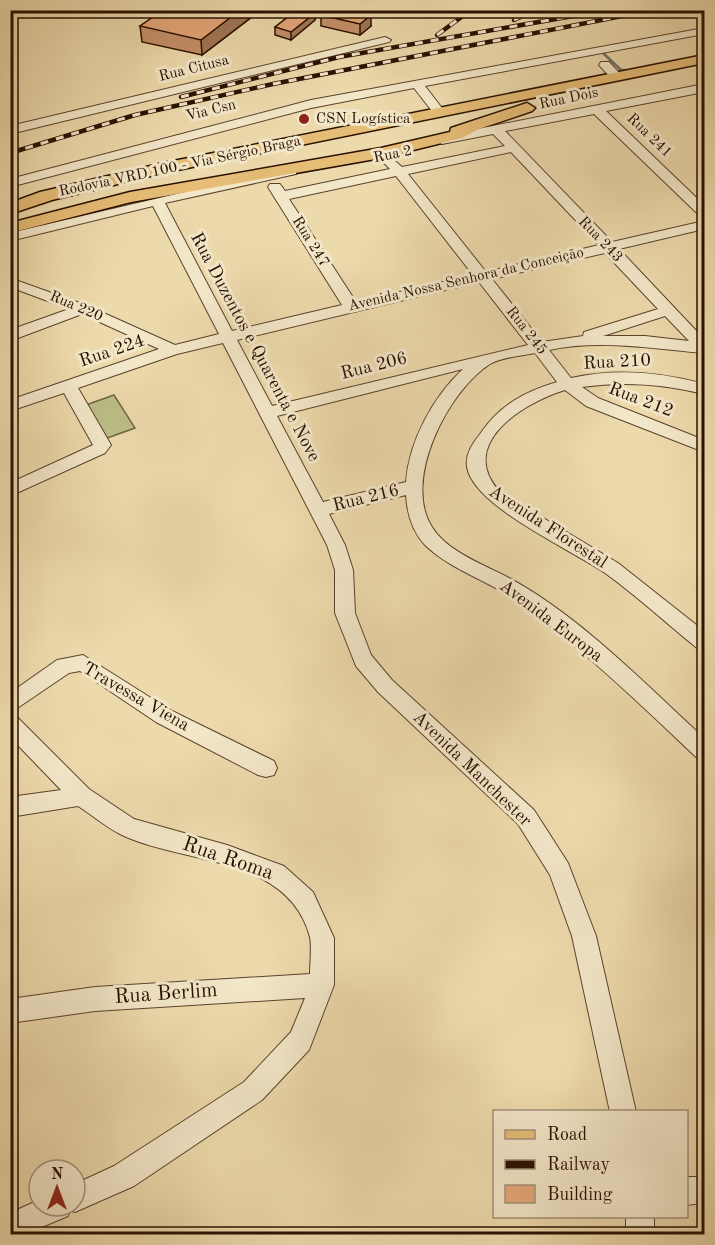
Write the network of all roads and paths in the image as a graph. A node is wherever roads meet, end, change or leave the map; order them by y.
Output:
1 (705, 32) edge
2 (385, 40) dead end
3 (705, 59) edge
4 (705, 70) edge
5 (417, 84) junction
6 (705, 88) edge
7 (689, 92) junction
8 (705, 105) edge
9 (597, 110) junction
10 (439, 112) junction
11 (382, 123) junction
12 (499, 123) junction
13 (473, 126) junction
14 (10, 130) edge
15 (325, 135) junction
16 (439, 140) junction
17 (512, 148) junction
18 (381, 153) junction
19 (303, 168) junction
20 (398, 170) junction
21 (232, 178) junction
22 (268, 178) junction
23 (15, 182) edge
24 (46, 196) junction
25 (282, 196) junction
26 (10, 201) edge
27 (157, 201) junction
28 (10, 209) edge
29 (705, 212) edge
30 (705, 225) edge
31 (10, 228) edge
32 (10, 237) edge
33 (606, 248) junction
34 (484, 278) junction
35 (10, 282) edge
36 (351, 307) junction
37 (83, 309) junction
38 (670, 310) junction
39 (10, 336) edge
40 (227, 336) junction
41 (570, 341) junction
42 (539, 346) junction
43 (704, 348) edge
44 (173, 350) junction
45 (488, 358) junction
46 (436, 371) junction
47 (568, 385) junction
48 (69, 387) junction
49 (452, 389) junction
50 (705, 389) edge
51 (10, 406) edge
52 (269, 412) junction
53 (705, 446) edge
54 (413, 487) junction
55 (10, 490) edge
56 (318, 510) junction
57 (705, 642) edge
58 (10, 705) edge
59 (10, 723) edge
60 (705, 751) edge
61 (266, 768) dead end
62 (81, 796) junction
63 (10, 807) edge
64 (322, 985) junction
65 (10, 1011) edge
66 (623, 1110) edge
67 (705, 1190) edge
68 (688, 1191) edge
69 (87, 1193) edge
70 (31, 1218) edge
71 (640, 1218) edge
72 (10, 1227) edge
73 (639, 1234) edge

1 - 5 street, Via Csn
2 - 14 street, Rua Citusa
3 - 10 main road, Rodovia VRD 100 - Via Sérgio Braga
4 - 12 main road
5 - 10 street
5 - 23 street, Via Csn
6 - 7 street, Rua Dois
7 - 8 street
7 - 9 street, Rua Dois
9 - 12 street, Rua Dois
9 - 29 street, Rua 241
10 - 11 main road, Rodovia VRD 100 - Via Sérgio Braga
10 - 12 main road
11 - 13 main road
11 - 15 main road, Rodovia VRD 100 - Via Sérgio Braga
12 - 13 main road
12 - 16 street, Rua Dois
12 - 17 street, Rua 243
13 - 16 main road, Rodovia VRD 100 - Via Sérgio Braga
15 - 18 main road
15 - 24 main road, Rodovia VRD 100 - Via Sérgio Braga
16 - 18 main road, Rodovia VRD 100 - Via Sérgio Braga
17 - 20 street, Rua 2
17 - 33 street, Rua 243
18 - 19 main road, Rodovia VRD 100 - Via Sérgio Braga
18 - 20 street, Rua 245
19 - 21 main road, Rodovia VRD 100 - Via Sérgio Braga
19 - 22 street
20 - 25 street, Rua 2
20 - 34 street, Rua 245
21 - 24 main road
21 - 31 main road, Rodovia VRD 100 - Via Sérgio Braga
22 - 25 street, Rua 247
22 - 27 street
23 - 24 street
23 - 26 main road
24 - 28 main road, Rodovia VRD 100 - Via Sérgio Braga
25 - 36 street, Rua 247
27 - 32 street
27 - 40 street, Rua Duzentos e Quarenta e Nove
30 - 33 street, Avenida Nossa Senhora da Conceição
33 - 34 street, Avenida Nossa Senhora da Conceição
33 - 38 street, Rua 243
34 - 36 street, Avenida Nossa Senhora da Conceição
34 - 42 street, Rua 245
35 - 37 street, Rua 220
36 - 40 street, Avenida Nossa Senhora da Conceição
37 - 39 street
37 - 44 street, Rua 220
38 - 41 street
38 - 43 street, Rua 243
40 - 44 street, Rua 224
40 - 52 street, Rua Duzentos e Quarenta e Nove
41 - 42 street, Rua 206
41 - 43 street
42 - 45 street, Rua 206
42 - 47 street, Rua 245
44 - 48 street, Rua 224
45 - 46 street, Rua 206
45 - 49 street
46 - 49 street
46 - 52 street, Rua 206
47 - 50 street, Rua 210
47 - 53 street, Rua 212
47 - 57 street, Avenida Florestal
48 - 51 street, Rua 224
48 - 55 street
49 - 54 street
52 - 56 street, Rua Duzentos e Quarenta e Nove
54 - 56 street, Rua 216
54 - 60 street, Avenida Europa
56 - 66 street, Avenida Manchester
58 - 61 street, Travessa Viena
59 - 62 street, Rua Roma
62 - 63 street
62 - 64 street, Rua Roma
64 - 65 street, Rua Berlim
64 - 69 street, Rua Roma
67 - 68 street
70 - 72 street
71 - 73 street

